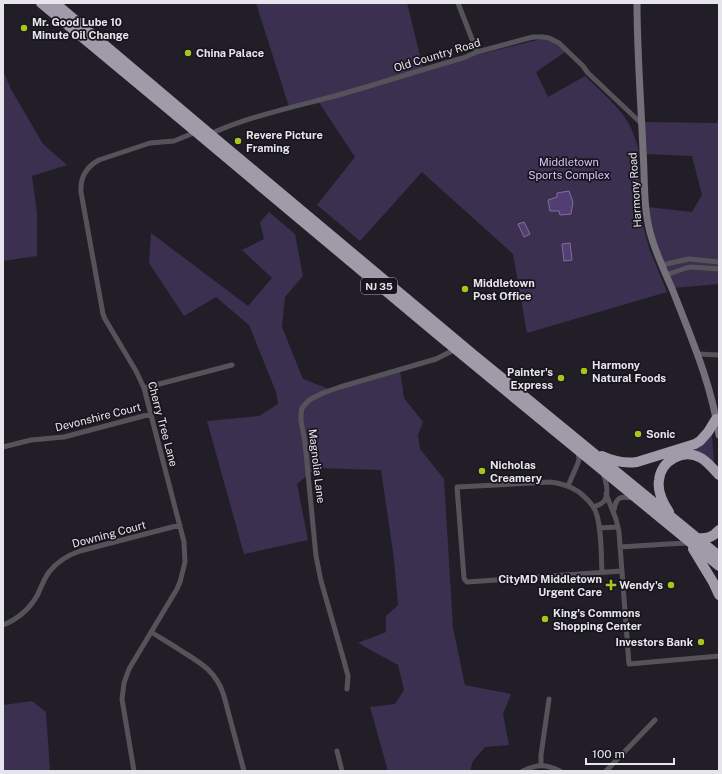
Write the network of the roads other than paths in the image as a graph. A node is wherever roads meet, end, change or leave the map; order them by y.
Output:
1 (41, 3) edge
2 (55, 3) edge
3 (458, 3) edge
4 (637, 3) edge
5 (477, 52) junction
6 (642, 124) junction
7 (196, 132) junction
8 (210, 134) junction
9 (719, 262) edge
10 (662, 265) junction
11 (719, 269) edge
12 (666, 275) junction
13 (456, 349) junction
14 (698, 354) junction
15 (719, 355) edge
16 (232, 365) dead end
17 (144, 388) junction
18 (151, 414) junction
19 (716, 419) junction
20 (719, 435) edge
21 (3, 447) edge
22 (578, 450) junction
23 (590, 450) junction
24 (602, 470) junction
25 (719, 475) edge
26 (568, 486) junction
27 (606, 494) junction
28 (635, 498) junction
29 (594, 507) junction
30 (614, 510) junction
31 (673, 519) junction
32 (180, 525) junction
33 (618, 527) junction
34 (599, 528) junction
35 (719, 530) edge
36 (693, 541) junction
37 (620, 547) junction
38 (719, 556) edge
39 (719, 566) edge
40 (622, 571) junction
41 (602, 572) junction
42 (719, 594) edge
43 (3, 625) edge
44 (151, 632) junction
45 (719, 656) edge
46 (347, 689) dead end
47 (549, 699) dead end
48 (655, 720) dead end
49 (337, 751) dead end
50 (541, 765) junction
51 (134, 771) edge
52 (244, 771) edge
53 (342, 771) edge
54 (523, 771) edge
55 (560, 771) edge
56 (606, 771) edge

1 - 7 highway, NJ 35
2 - 8 highway, NJ 35
3 - 5 street
4 - 6 street, Harmony Road
5 - 6 street, Old Country Road
5 - 8 street, Old Country Road
6 - 10 street, Harmony Road
7 - 13 highway, NJ 35
7 - 17 street, Cherry Tree Lane
8 - 23 highway, NJ 35
9 - 10 street
10 - 12 street, Harmony Road
11 - 12 street
12 - 14 street, Harmony Road
13 - 22 highway, NJ 35
13 - 46 street, Magnolia Lane
14 - 15 street
14 - 19 street, Harmony Road
16 - 17 street
17 - 18 street, Cherry Tree Lane
18 - 21 street, Devonshire Court
18 - 32 street, Cherry Tree Lane
19 - 20 street, Harmony Road
19 - 23 highway
22 - 24 highway, NJ 35
22 - 26 street
23 - 31 highway, NJ 35
24 - 27 street
24 - 28 highway, NJ 35
25 - 31 highway
26 - 29 street
26 - 41 street
27 - 29 street
27 - 30 street
28 - 30 street
28 - 36 highway, NJ 35
29 - 34 street
30 - 33 street
31 - 36 highway, NJ 35
32 - 43 street, Downing Court
32 - 44 street, Cherry Tree Lane
33 - 34 street
33 - 37 street
34 - 41 street
35 - 36 highway
36 - 37 street
36 - 38 highway, NJ 35
36 - 39 highway, NJ 35
36 - 42 highway
37 - 40 street
40 - 41 street
40 - 45 street
44 - 51 street, Cherry Tree Lane
44 - 52 street
47 - 50 street
48 - 56 street
49 - 53 street
50 - 54 street
50 - 55 street

